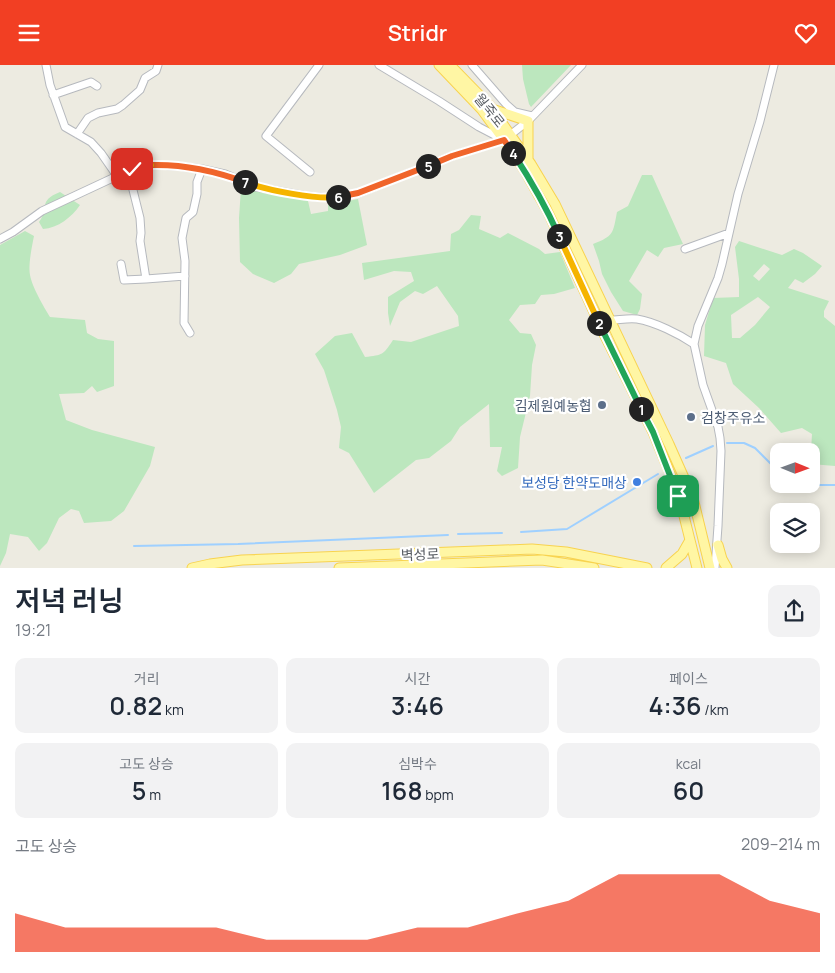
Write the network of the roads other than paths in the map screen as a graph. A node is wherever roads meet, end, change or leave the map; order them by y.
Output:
1 (46, 65) edge
2 (158, 65) edge
3 (319, 65) edge
4 (380, 65) edge
5 (439, 65) edge
6 (450, 65) edge
7 (472, 65) edge
8 (582, 65) edge
9 (774, 65) edge
10 (97, 86) dead end
11 (54, 95) junction
12 (492, 109) junction
13 (530, 118) junction
14 (77, 134) junction
15 (507, 138) junction
16 (528, 160) junction
17 (202, 169) junction
18 (128, 170) junction
19 (310, 172) dead end
20 (117, 176) junction
21 (729, 233) junction
22 (0, 239) edge
23 (685, 249) dead end
24 (121, 264) dead end
25 (185, 276) junction
26 (146, 279) junction
27 (610, 320) junction
28 (190, 333) dead end
29 (694, 344) junction
30 (690, 540) junction
31 (718, 545) junction
32 (192, 568) edge
33 (340, 568) edge
34 (594, 568) edge
35 (647, 568) edge
36 (666, 568) edge
37 (697, 568) edge
38 (710, 568) edge
39 (715, 568) edge
40 (727, 568) edge

1 - 11 street
2 - 14 street
3 - 19 street
4 - 15 street
5 - 15 main road, 월죽로
6 - 12 main road, 월죽로
7 - 13 street
8 - 13 street
9 - 21 street
10 - 11 street
11 - 14 street
12 - 13 main road
12 - 15 main road, 월죽로
13 - 15 street
13 - 16 main road
14 - 20 street
15 - 16 main road, 월죽로
15 - 17 street
15 - 30 main road, 월죽로
16 - 27 main road, 월죽로
17 - 18 street
17 - 25 street
18 - 20 street
18 - 26 street
20 - 22 street
21 - 23 street
21 - 29 street
24 - 26 street
25 - 26 street
25 - 28 street
27 - 29 street
27 - 38 main road, 월죽로
29 - 31 street
30 - 36 main road
30 - 37 main road, 월죽로
31 - 39 street
31 - 40 main road
32 - 35 main road, 벽성로
33 - 34 main road, 벽성로

